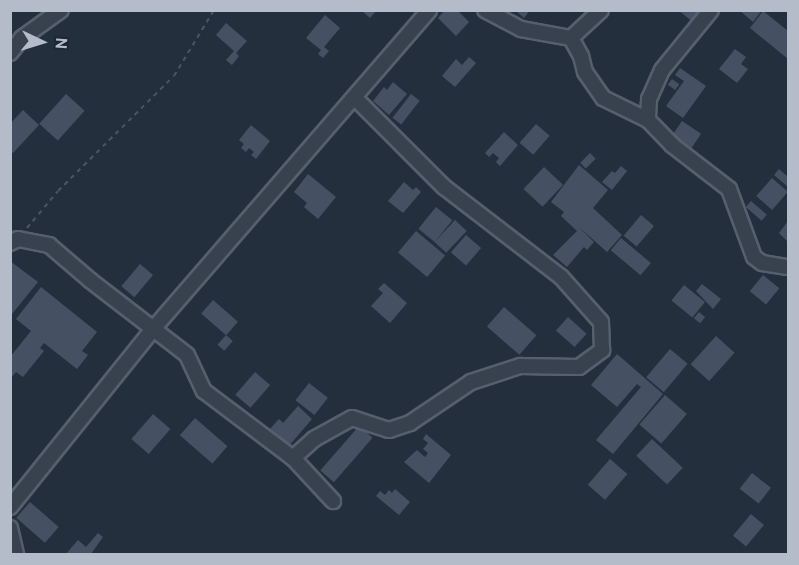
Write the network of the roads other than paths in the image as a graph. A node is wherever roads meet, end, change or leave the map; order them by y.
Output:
1 (61, 10) edge
2 (429, 10) edge
3 (485, 10) edge
4 (601, 10) edge
5 (711, 10) edge
6 (571, 38) junction
7 (10, 53) edge
8 (355, 98) junction
9 (648, 120) junction
10 (13, 237) edge
11 (789, 267) edge
12 (154, 328) junction
13 (293, 458) junction
14 (333, 501) dead end
15 (10, 507) edge
16 (10, 528) edge
17 (16, 555) edge

1 - 7 street
2 - 8 street
3 - 6 street
4 - 6 street
5 - 9 street
6 - 9 street
8 - 12 street
8 - 13 street
9 - 11 street
10 - 12 street
12 - 13 street
12 - 15 street
13 - 14 street
16 - 17 street

